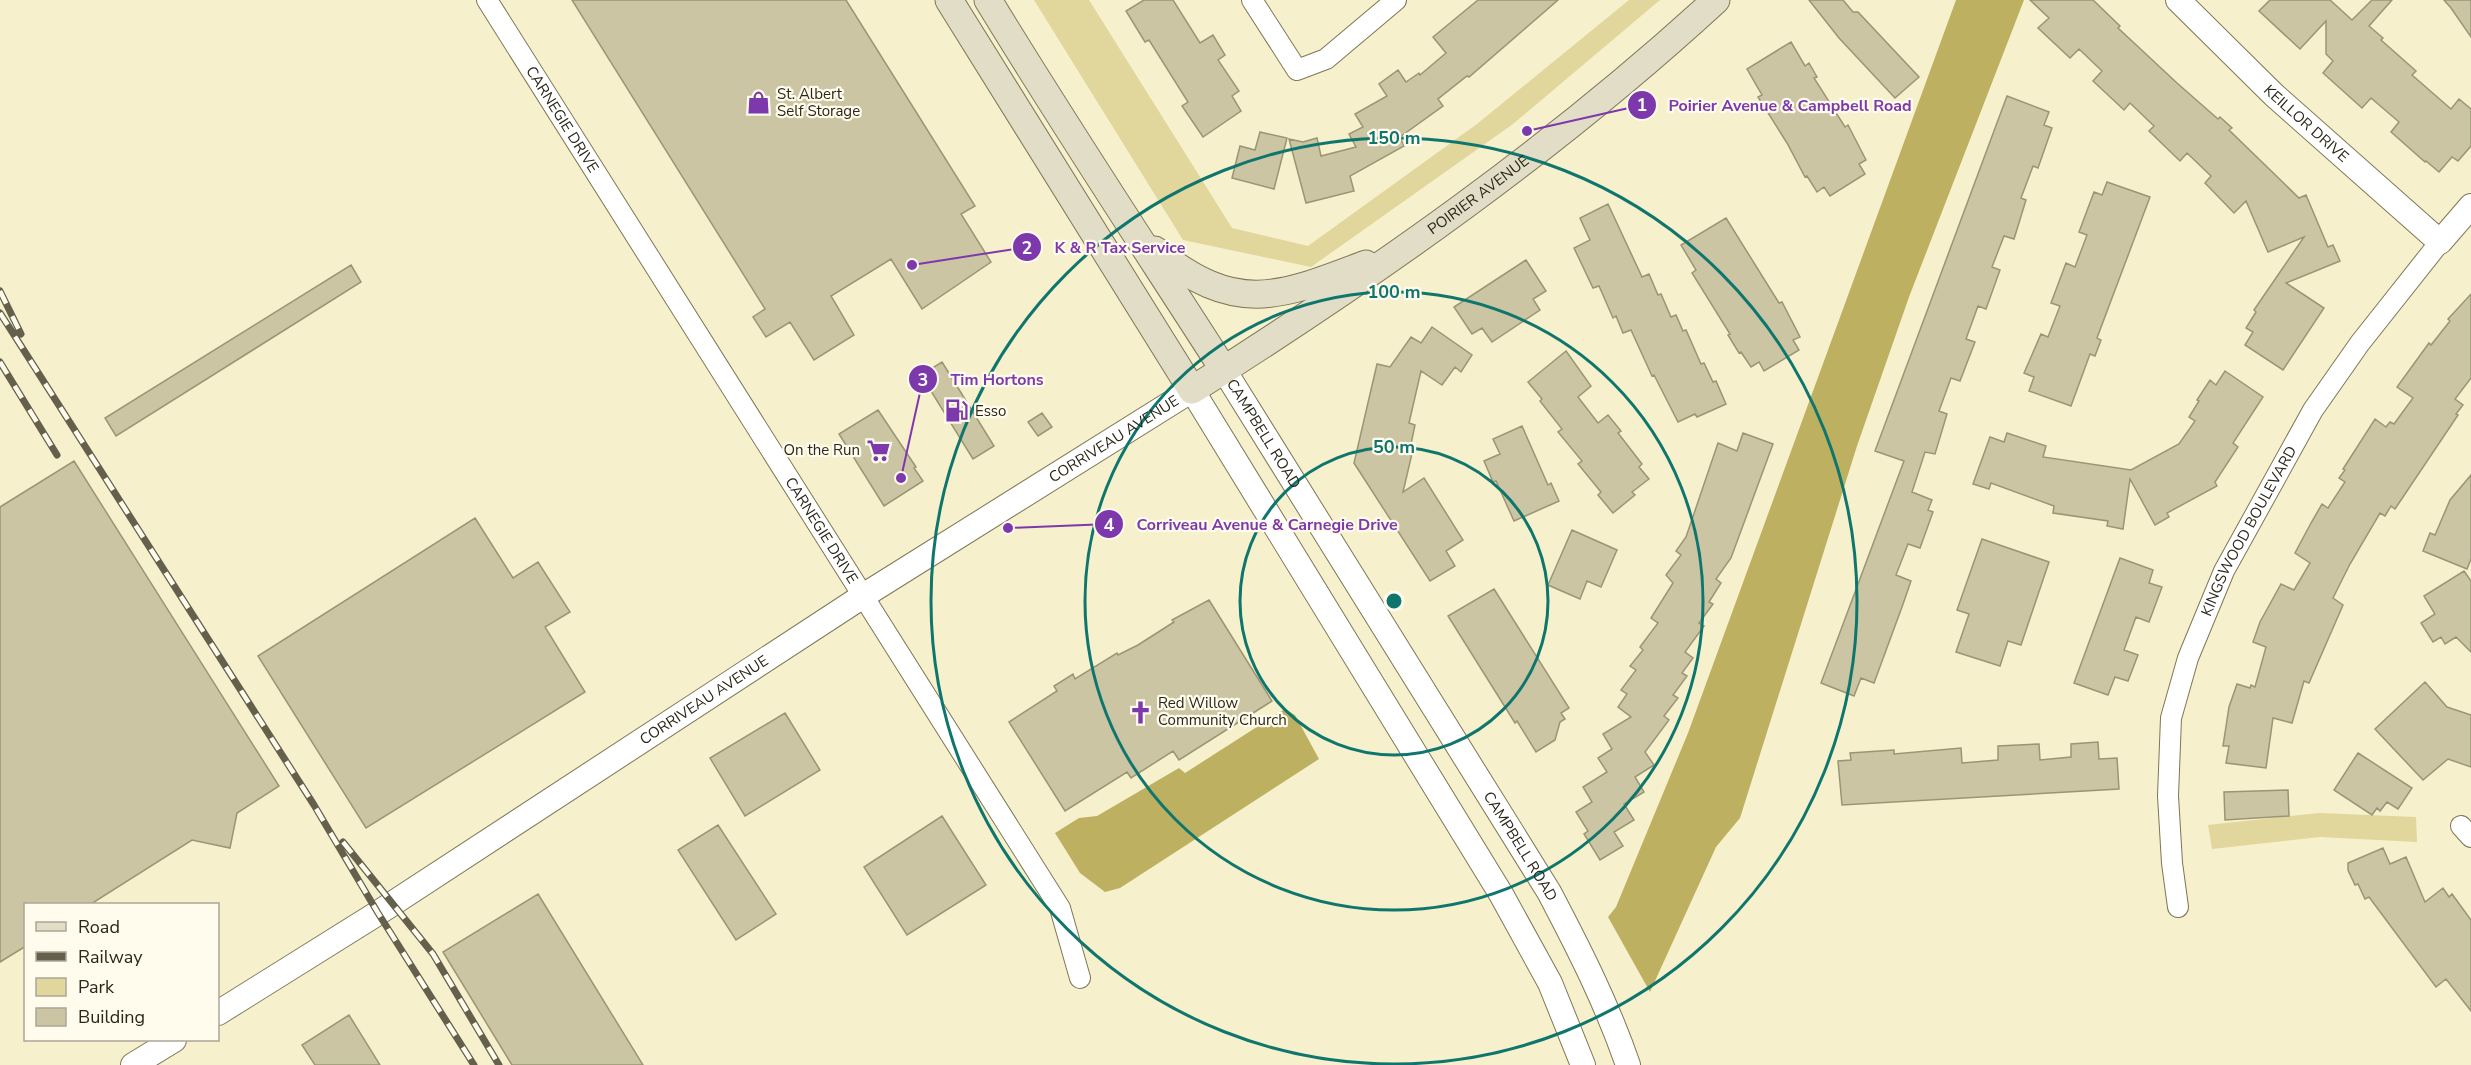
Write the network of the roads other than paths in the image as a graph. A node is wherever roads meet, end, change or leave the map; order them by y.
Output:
1 (487, 0) edge
2 (949, 0) edge
3 (988, 0) edge
4 (1252, 0) edge
5 (1396, 0) edge
6 (1716, 0) edge
7 (2178, 0) edge
8 (2471, 206) edge
9 (1126, 216) junction
10 (2440, 242) junction
11 (1407, 249) junction
12 (1224, 370) junction
13 (1192, 390) junction
14 (863, 596) junction
15 (2178, 908) dead end
16 (1080, 978) dead end
17 (219, 1011) edge
18 (172, 1041) edge
19 (133, 1065) edge
20 (1583, 1065) edge
21 (1628, 1065) edge

1 - 14 street, CARNEGIE DRIVE
2 - 13 main road
3 - 9 main road, CAMPBELL ROAD
4 - 5 street
6 - 11 main road, POIRIER AVENUE
7 - 10 street, KEILLOR DRIVE
8 - 10 street, KINGSWOOD BOULEVARD
9 - 11 main road
9 - 12 main road, CAMPBELL ROAD
10 - 15 street, KINGSWOOD BOULEVARD
11 - 12 main road, POIRIER AVENUE
12 - 13 main road, POIRIER AVENUE
12 - 21 street, CAMPBELL ROAD
13 - 14 street, CORRIVEAU AVENUE
13 - 20 street
14 - 16 street, CARNEGIE DRIVE
14 - 17 street, CORRIVEAU AVENUE
18 - 19 street

